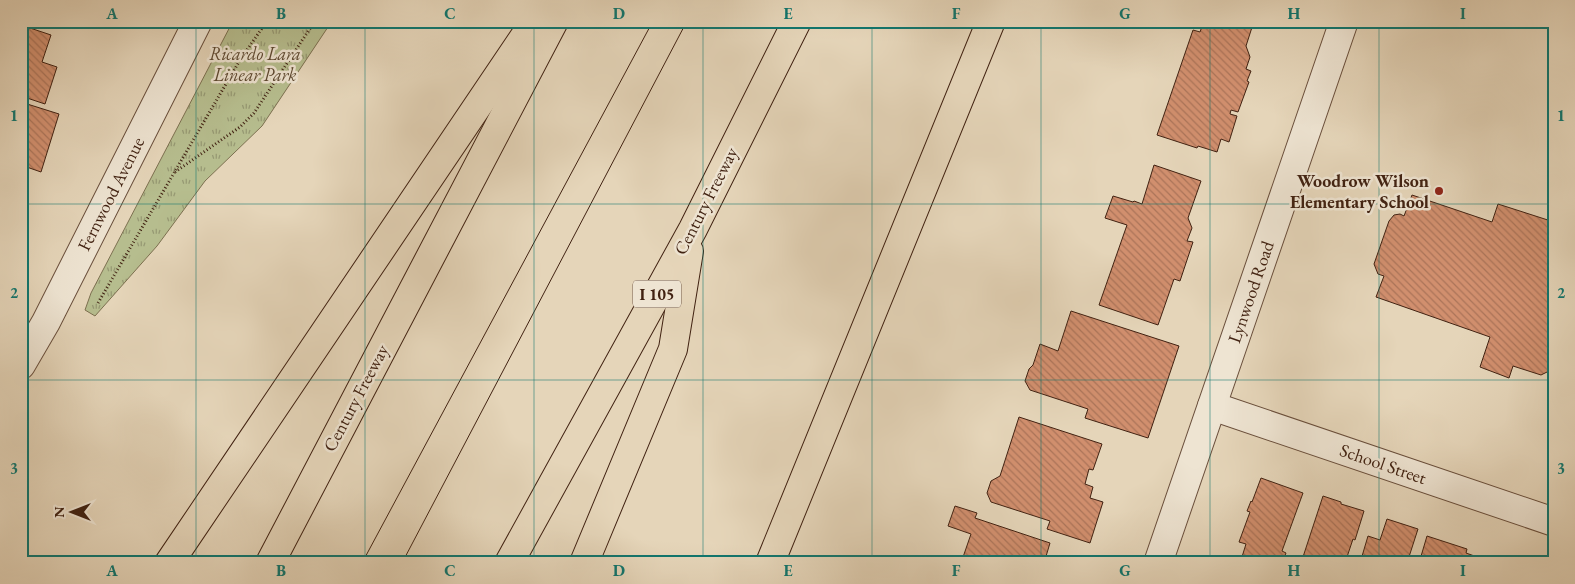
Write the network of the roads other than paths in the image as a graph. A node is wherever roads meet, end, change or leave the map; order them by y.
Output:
1 (198, 21) edge
2 (535, 21) edge
3 (554, 21) edge
4 (796, 21) edge
5 (990, 21) edge
6 (1344, 21) edge
7 (693, 229) junction
8 (25, 352) edge
9 (1212, 406) junction
10 (1554, 522) edge
11 (169, 563) edge
12 (270, 563) edge
13 (509, 563) edge
14 (584, 563) edge
15 (770, 563) edge
16 (1158, 563) edge

1 - 8 street, Fernwood Avenue
2 - 11 highway
3 - 12 highway, Century Freeway
4 - 7 highway, Century Freeway / I 105
5 - 15 highway
6 - 9 street, Lynwood Road
7 - 13 highway, Century Freeway / I 105
7 - 14 highway
9 - 10 street, School Street
9 - 16 street, Lynwood Road

